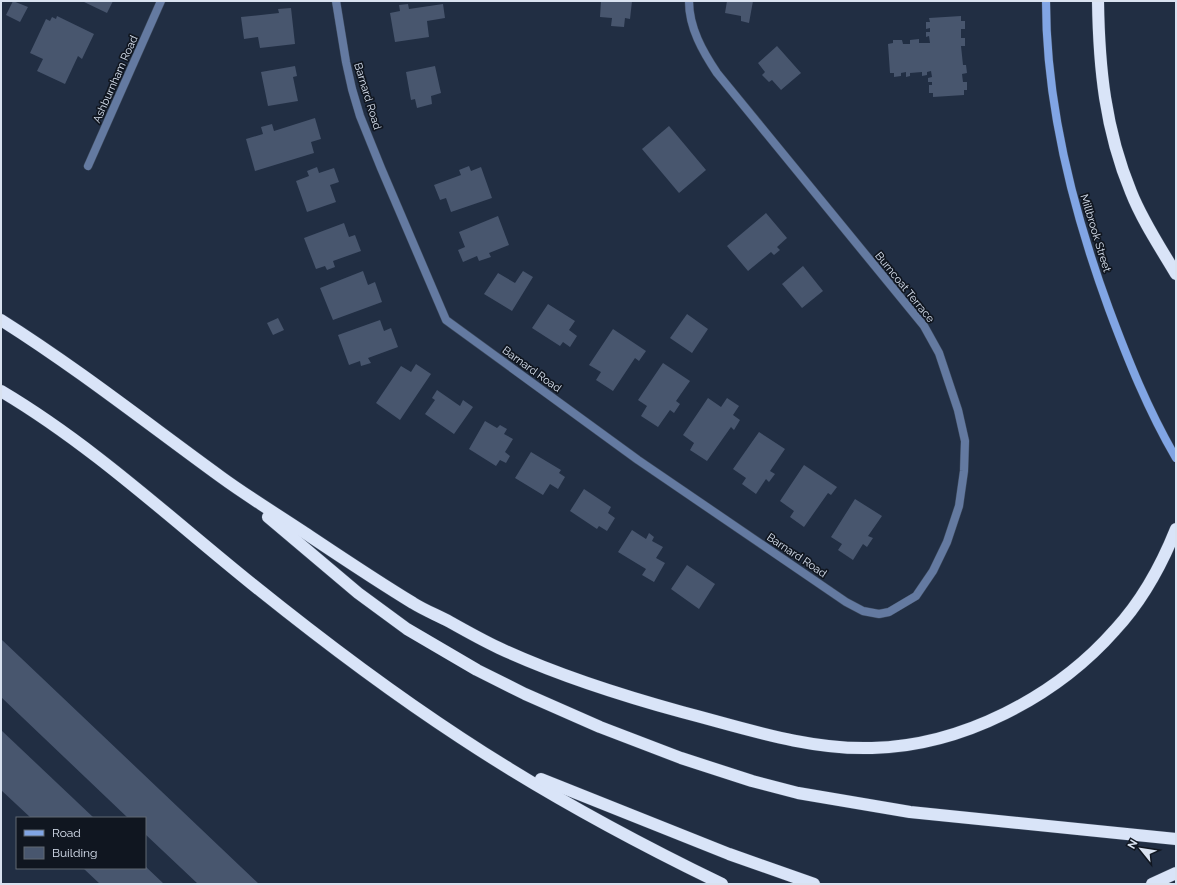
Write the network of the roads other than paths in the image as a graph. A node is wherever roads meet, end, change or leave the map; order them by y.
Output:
1 (161, 1) edge
2 (336, 1) edge
3 (689, 1) edge
4 (1046, 1) edge
5 (1098, 1) edge
6 (88, 166) dead end
7 (1176, 274) edge
8 (1, 320) edge
9 (1, 391) edge
10 (1176, 458) edge
11 (224, 480) junction
12 (1176, 529) edge
13 (889, 612) joint
14 (501, 763) junction
15 (1176, 838) edge
16 (1176, 874) edge
17 (722, 884) edge
18 (814, 884) edge
19 (1152, 884) edge

1 - 6 street, Ashburnham Road
2 - 13 street, Barnard Road
3 - 13 street, Burncoat Terrace
4 - 10 main road, Millbrook Street
5 - 7 highway
8 - 11 highway
9 - 14 highway
11 - 12 highway
11 - 15 highway
14 - 17 highway
14 - 18 highway
16 - 19 highway

